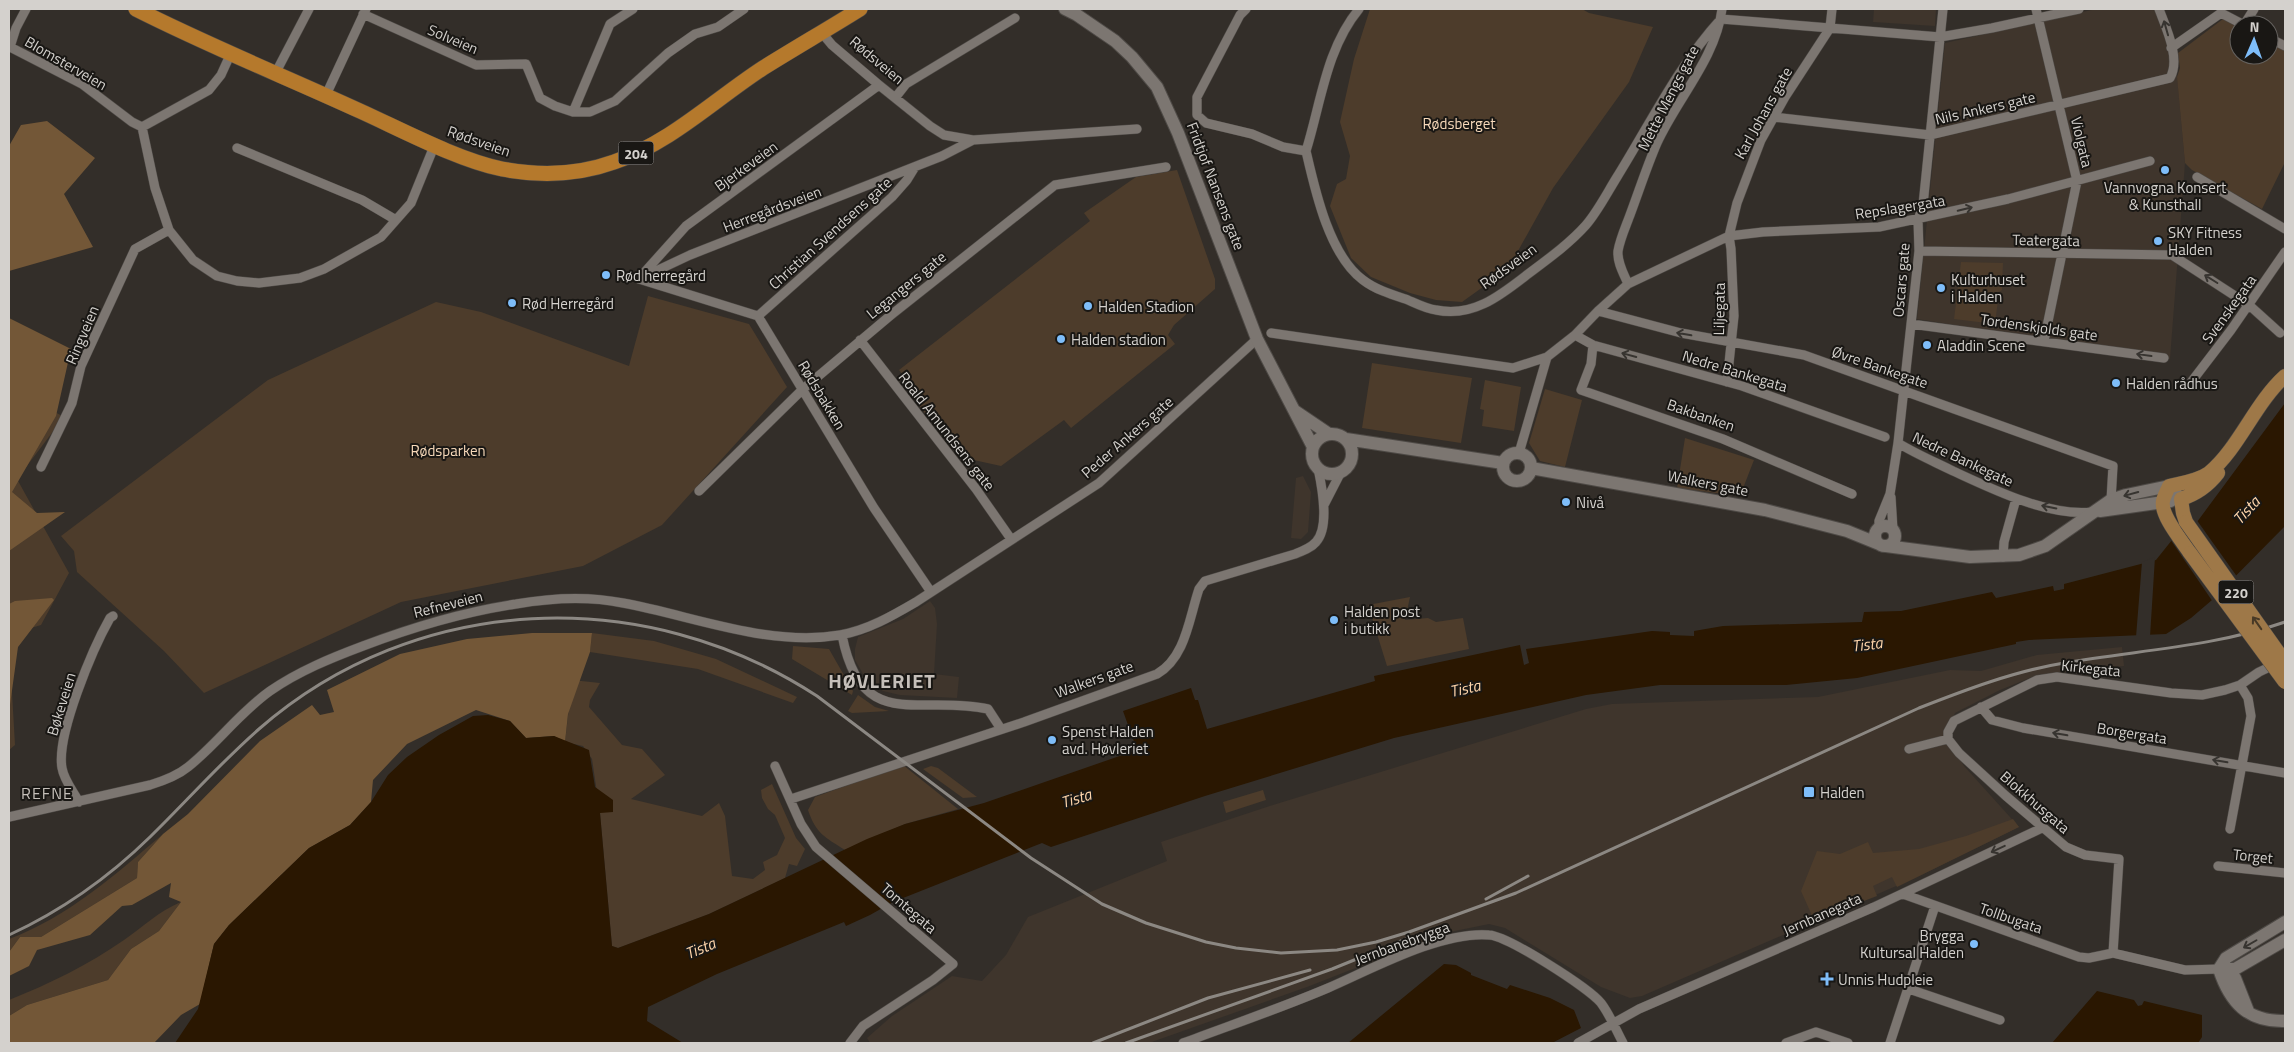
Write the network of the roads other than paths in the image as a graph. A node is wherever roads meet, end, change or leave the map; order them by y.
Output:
1 (26, 9) edge
2 (136, 9) edge
3 (308, 9) edge
4 (633, 9) edge
5 (744, 9) edge
6 (860, 9) edge
7 (1065, 9) edge
8 (1246, 9) edge
9 (1359, 9) edge
10 (1722, 9) edge
11 (1832, 9) edge
12 (1943, 9) edge
13 (2079, 9) edge
14 (2159, 9) edge
15 (364, 11) edge
16 (2037, 13) edge
17 (2229, 17) edge
18 (1016, 18) dead end
19 (1721, 20) junction
20 (1830, 28) junction
21 (822, 33) junction
22 (1940, 37) junction
23 (2171, 48) junction
24 (231, 53) junction
25 (275, 74) junction
26 (878, 85) junction
27 (326, 96) junction
28 (896, 98) junction
29 (2059, 106) junction
30 (573, 112) junction
31 (1774, 117) junction
32 (142, 127) junction
33 (1137, 128) dead end
34 (1930, 135) junction
35 (973, 140) junction
36 (435, 144) junction
37 (237, 148) dead end
38 (1306, 151) junction
39 (2150, 162) dead end
40 (915, 167) junction
41 (1166, 167) dead end
42 (2197, 177) dead end
43 (2077, 182) junction
44 (396, 220) junction
45 (1918, 220) junction
46 (2285, 229) edge
47 (169, 230) junction
48 (1729, 236) junction
49 (1920, 251) junction
50 (2285, 252) edge
51 (2061, 254) junction
52 (639, 279) junction
53 (1628, 284) junction
54 (2249, 305) junction
55 (1598, 311) junction
56 (758, 316) junction
57 (1911, 324) junction
58 (1272, 333) dead end
59 (2280, 333) dead end
60 (1575, 335) junction
61 (1257, 339) junction
62 (860, 340) junction
63 (1732, 341) junction
64 (2044, 341) junction
65 (1593, 345) junction
66 (1547, 357) junction
67 (2164, 358) dead end
68 (2285, 376) edge
69 (2192, 381) dead end
70 (1727, 382) junction
71 (802, 389) junction
72 (1904, 390) junction
73 (1293, 409) junction
74 (1329, 434) junction
75 (1885, 437) dead end
76 (1346, 439) junction
77 (1382, 443) junction
78 (1898, 443) junction
79 (1313, 447) junction
80 (1519, 453) junction
81 (1352, 454) junction
82 (2226, 454) junction
83 (1503, 462) junction
84 (41, 468) dead end
85 (1318, 468) junction
86 (1530, 468) junction
87 (1341, 472) junction
88 (2169, 486) junction
89 (699, 491) dead end
90 (1852, 494) dead end
91 (1890, 494) junction
92 (2016, 499) junction
93 (2181, 499) junction
94 (2111, 500) junction
95 (2162, 502) junction
96 (1324, 505) junction
97 (2097, 511) junction
98 (1879, 528) junction
99 (1894, 531) junction
100 (1857, 534) junction
101 (1012, 539) junction
102 (1883, 545) junction
103 (1928, 550) junction
104 (2003, 557) junction
105 (931, 592) junction
106 (113, 616) dead end
107 (842, 635) junction
108 (2285, 647) edge
109 (2285, 661) edge
110 (2259, 672) junction
111 (2285, 682) edge
112 (2240, 685) junction
113 (1980, 707) junction
114 (1001, 729) junction
115 (1948, 739) junction
116 (1908, 749) dead end
117 (2242, 765) junction
118 (776, 766) dead end
119 (2285, 773) edge
120 (791, 799) junction
121 (79, 802) junction
122 (9, 817) edge
123 (2042, 828) junction
124 (2230, 829) dead end
125 (2218, 866) dead end
126 (2285, 873) edge
127 (1903, 894) junction
128 (1935, 906) junction
129 (2285, 922) edge
130 (2285, 940) edge
131 (2113, 953) junction
132 (2219, 970) junction
133 (1909, 989) junction
134 (2000, 1020) dead end
135 (2285, 1021) edge
136 (1613, 1024) junction
137 (850, 1043) edge
138 (1183, 1043) edge
139 (1578, 1043) edge
140 (1623, 1043) edge
141 (1786, 1043) edge
142 (1848, 1043) edge
143 (1890, 1043) edge

1 - 32 street, Blomsterveien
2 - 24 highway, Rødsveien / 204
3 - 25 street
4 - 30 street
5 - 30 street
6 - 21 highway, 204
7 - 61 street, Fridtjof Nansens gate
8 - 38 street
9 - 38 street
10 - 19 street, Mette Mengs gate
11 - 20 street, Karl Johans gate
12 - 22 street, Oscars gate
13 - 16 street
23 -> 14 street
15 - 27 street
15 - 30 street, Solveien
16 - 22 street
16 - 29 street, Violgata
17 - 23 street
18 - 28 street
19 - 20 street
19 - 38 street, Rødsveien
19 - 53 street, Mette Mengs gate
20 - 22 street
20 - 31 street, Karl Johans gate
21 - 26 street, Rødsveien
21 - 36 highway, Rødsveien / 204
22 - 34 street, Oscars gate
23 - 29 street, Nils Ankers gate
24 - 25 highway, Rødsveien / 204
24 - 32 street
25 - 27 highway, Rødsveien / 204
26 - 28 street, Rødsveien
26 - 52 street, Bjerkeveien
27 - 36 highway, Rødsveien / 204
28 - 35 street, Rødsveien
29 - 34 street, Nils Ankers gate
29 - 43 street, Violgata
31 - 34 street, Nils Ankers gate
31 - 48 street, Karl Johans gate
32 - 47 street
33 - 35 street, Rødsveien
34 - 45 street, Oscars gate
35 - 40 street, Rødsveien
36 - 44 street
37 - 44 street
39 - 43 street, Repslagergata
40 - 52 street, Herregårdsveien
40 - 56 street, Christian Svendsens gate
41 - 62 street, Legangers gate
42 - 46 street
45 -> 43 street, Repslagergata
43 - 51 street, Violgata
44 - 47 street
45 - 48 street, Repslagergata
45 - 49 street, Oscars gate
47 - 84 street, Ringveien
48 - 53 street, Repslagergata
48 - 63 street, Liljegata
49 - 51 street, Teatergata
49 - 57 street, Oscars gate
50 - 54 street, Svenskegata
54 -> 51 street, Teatergata
51 - 64 street, Violgata
52 - 56 street
53 - 55 street, Repslagergata
54 - 59 street
54 - 69 street, Svenskegata
55 - 60 street, Repslagergata
63 -> 55 street, Øvre Bankegate
56 - 71 street, Rødsbakken
57 - 64 street, Tordenskjolds gate
57 - 72 street, Oscars gate
58 - 66 street
60 - 65 street, Nedre Bankegata
60 - 66 street, Repslagergata
61 - 73 street, Fridtjof Nansens gate
61 - 101 street, Peder Ankers gate
62 - 71 street, Legangers gate
62 - 101 street, Roald Amundsens gate
63 - 70 street, Liljegata
63 - 72 street, Øvre Bankegate
67 -> 64 street, Tordenskjolds gate
70 -> 65 street, Nedre Bankegata
65 - 90 street, Bakbanken
66 - 80 street
68 - 82 main road
70 - 75 street, Nedre Bankegata
71 - 89 street, Legangers gate
71 - 105 street, Rødsbakken
72 - 78 street, Oscars gate
72 - 94 street, Øvre Bankegate
73 - 74 street, Fridtjof Nansens gate
73 - 79 street, Fridtjof Nansens gate
74 - 76 street
74 - 79 street
76 - 77 street
76 - 81 street
77 - 81 street
77 - 83 street
78 - 91 street, Oscars gate
78 - 92 street, Nedre Bankegate
79 - 85 street
80 - 83 street
80 - 86 street
81 - 87 street
82 - 88 main road
82 - 93 main road
83 - 86 street
85 - 87 street
85 - 96 street, Walkers gate
86 - 100 street, Walkers gate
87 - 96 street, Walkers gate
88 - 93 street
88 -> 94 street
88 - 95 main road
91 - 98 street, Oscars gate
91 - 99 street, Oscars gate
97 -> 92 street, Nedre Bankegate
92 - 104 street, Nedre Bankegate
93 - 95 street
109 -> 93 main road, 220, bridge
94 - 97 street
95 - 97 street
95 - 111 main road, 220, bridge
96 - 114 street, Walkers gate
97 - 104 street
98 - 99 street
98 - 100 street, Walkers gate
98 - 102 street
99 - 102 street
99 - 103 street
100 - 102 street
101 - 105 street, Peder Ankers gate
102 - 103 street
103 - 104 street
105 - 107 street, Refneveien
106 - 121 street, Bøkeveien
107 - 114 street
107 - 121 street, Refneveien
108 - 110 street, Kirkegata
109 - 110 street, Kirkegata
110 - 112 street, Kirkegata
112 - 113 street, Kirkegata
112 - 117 street
113 - 115 street, Kirkegata
117 -> 113 street, Borgergata
114 - 120 street, Walkers gate
115 - 116 street
115 - 123 street, Blokkhusgata
117 - 119 street, Borgergata
117 - 124 street
118 - 120 street, Tomtegata
120 - 137 street, Tomtegata
121 - 122 street, Refneveien
123 -> 127 street, Jernbanegata
123 - 131 street, Blokkhusgata
125 - 126 street, Torget
127 - 128 street, Tollbugata
127 - 136 street, Jernbanegata
128 - 131 street, Tollbugata
128 - 133 street
129 -> 132 street
130 - 132 street
131 - 132 street
132 - 135 street
133 - 134 street
133 - 143 street
136 - 138 street, Jernbanebrygga
136 - 139 street, Jernbanegata
136 - 140 street, Jernbanebrygga
141 - 142 street

